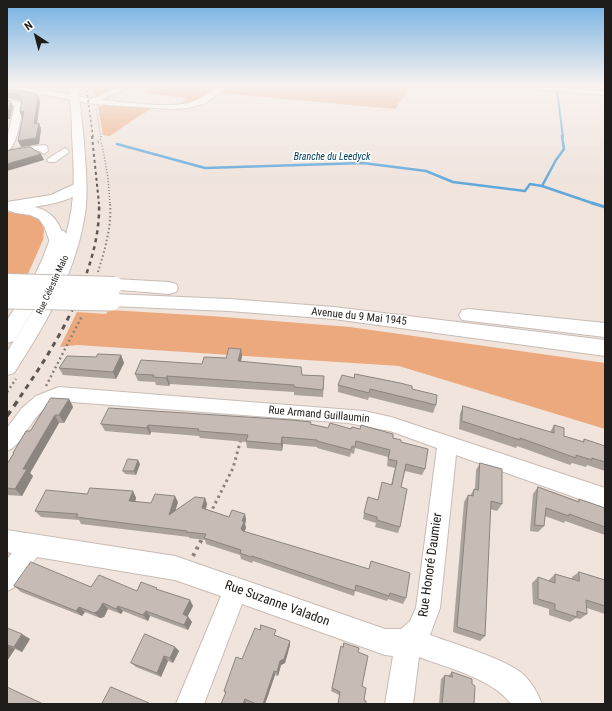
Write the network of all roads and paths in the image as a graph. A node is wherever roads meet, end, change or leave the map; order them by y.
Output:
1 (16, 118) edge
2 (67, 118) edge
3 (72, 118) edge
4 (97, 118) edge
5 (14, 131) junction
6 (65, 142) junction
7 (7, 148) edge
8 (44, 151) dead end
9 (7, 153) edge
10 (52, 160) dead end
11 (65, 166) dead end
12 (79, 186) junction
13 (7, 206) edge
14 (7, 209) edge
15 (63, 220) dead end
16 (58, 241) junction
17 (96, 278) dead end
18 (7, 282) edge
19 (7, 288) edge
20 (37, 289) junction
21 (112, 295) junction
22 (7, 298) edge
23 (7, 304) edge
24 (83, 314) dead end
25 (605, 330) edge
26 (7, 336) edge
27 (7, 345) edge
28 (605, 348) edge
29 (7, 368) edge
30 (45, 398) junction
31 (247, 409) junction
32 (7, 443) edge
33 (447, 444) junction
34 (605, 498) edge
35 (209, 515) edge
36 (203, 536) edge
37 (7, 541) edge
38 (32, 545) junction
39 (185, 570) junction
40 (7, 579) edge
41 (236, 589) junction
42 (408, 640) junction
43 (190, 704) edge
44 (399, 704) edge
45 (528, 704) edge

1 - 5 street
2 - 6 main road
3 - 12 main road, Rue Célestin Malo
4 - 17 path
5 - 7 street
5 - 9 street
6 - 10 street
6 - 11 main road
8 - 9 street
12 - 13 highway
12 - 29 main road, Rue Célestin Malo
14 - 16 highway
15 - 16 main road, Rue Célestin Malo
16 - 20 main road, Rue Célestin Malo
18 - 21 highway, bridge
19 - 21 highway
20 - 26 highway
20 - 27 main road, Rue Célestin Malo
21 - 22 highway, bridge
21 - 23 highway
21 - 25 highway, Avenue du 9 Mai 1945
21 - 28 highway, Avenue du 9 Mai 1945
24 - 30 path
30 - 31 street, Rue Armand Guillaumin
30 - 32 street
31 - 33 street, Rue Armand Guillaumin
31 - 35 path
33 - 34 street, Rue Armand Guillaumin
33 - 42 street, Rue Honoré Daumier
36 - 39 path
37 - 38 street, Rue Suzanne Valadon
38 - 39 street, Rue Suzanne Valadon
38 - 40 street
39 - 41 street, Rue Suzanne Valadon
41 - 42 street, Rue Suzanne Valadon
41 - 43 street
42 - 44 street
42 - 45 street, Rue Suzanne Valadon

